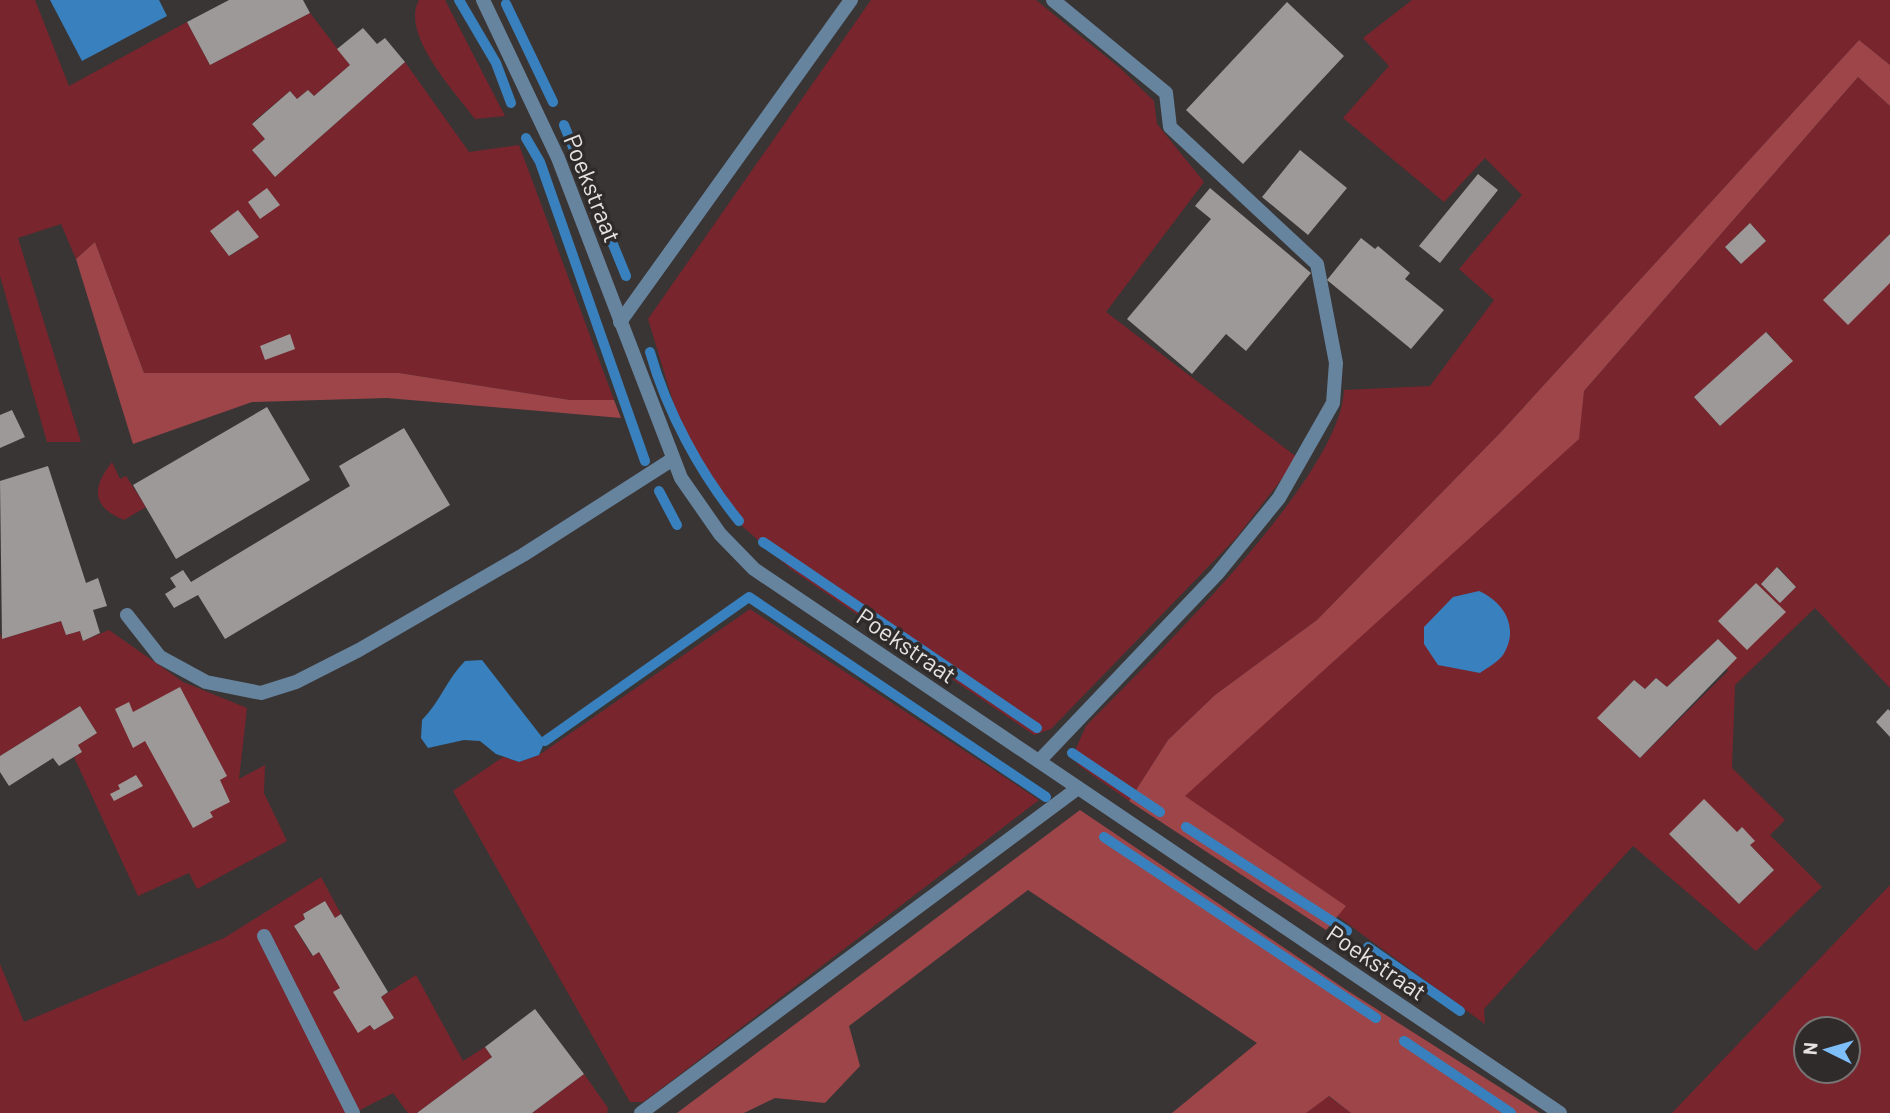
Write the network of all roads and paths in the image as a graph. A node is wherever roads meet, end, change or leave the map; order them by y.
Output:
1 (483, 0) edge
2 (851, 0) edge
3 (1053, 0) edge
4 (620, 322) junction
5 (673, 458) junction
6 (127, 615) dead end
7 (1039, 761) junction
8 (1078, 788) junction
9 (264, 936) dead end
10 (354, 1113) edge
11 (642, 1113) edge
12 (1560, 1113) edge

1 - 4 street, Poekstraat
2 - 4 street
3 - 7 street
4 - 5 street, Poekstraat
5 - 6 street
5 - 7 street, Poekstraat
7 - 8 street, Poekstraat
8 - 11 street
8 - 12 street, Poekstraat
9 - 10 street

